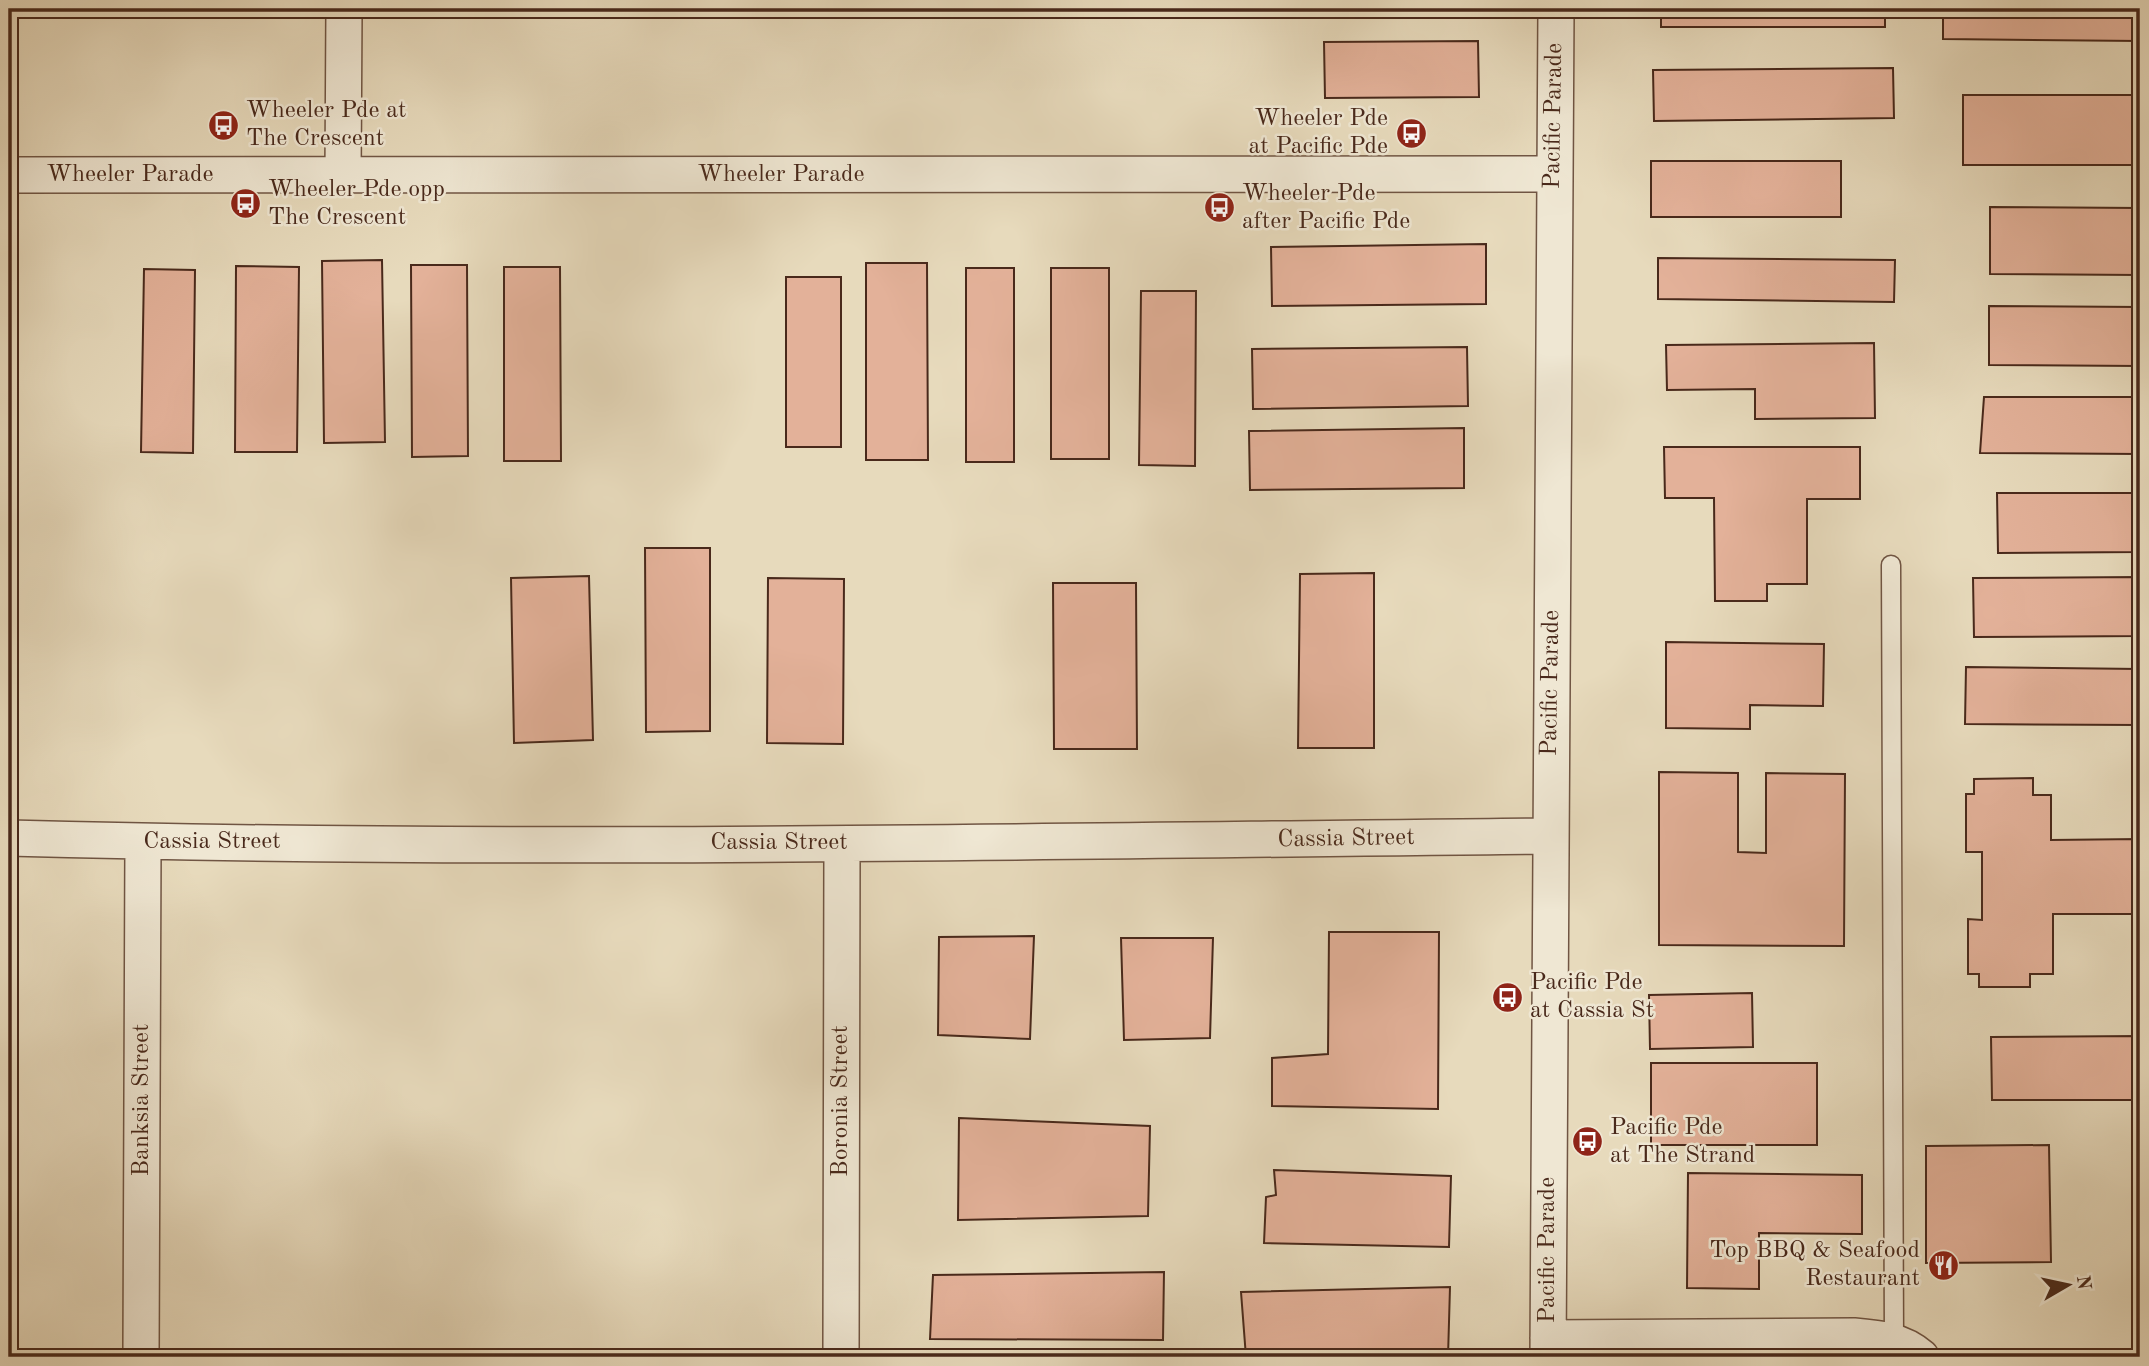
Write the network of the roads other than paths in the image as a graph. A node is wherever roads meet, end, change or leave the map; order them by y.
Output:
1 (344, 9) edge
2 (1556, 9) edge
3 (1553, 174) junction
4 (9, 175) edge
5 (343, 175) junction
6 (1891, 565) dead end
7 (1549, 836) junction
8 (9, 838) edge
9 (143, 842) junction
10 (842, 844) junction
11 (1548, 1348) edge
12 (1907, 1350) edge
13 (141, 1357) edge
14 (841, 1357) edge

1 - 5 street
2 - 3 street, Pacific Parade
3 - 5 street, Wheeler Parade
3 - 7 street, Pacific Parade
4 - 5 street, Wheeler Parade
6 - 12 lane
7 - 10 street, Cassia Street
7 - 11 street, Pacific Parade
8 - 9 street, Cassia Street
9 - 10 street, Cassia Street
9 - 13 street, Banksia Street
10 - 14 street, Boronia Street
11 - 12 street

